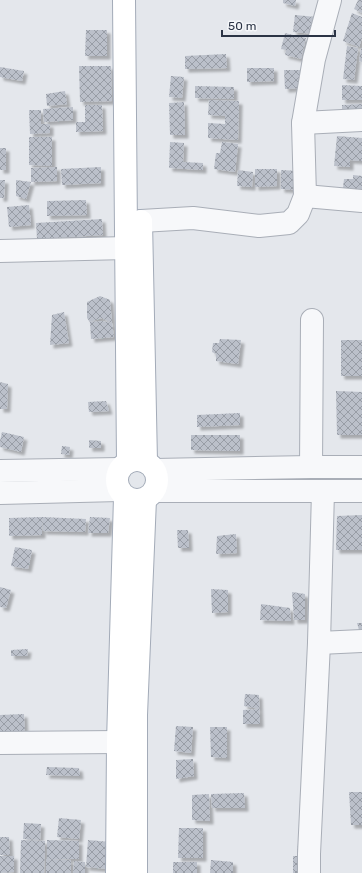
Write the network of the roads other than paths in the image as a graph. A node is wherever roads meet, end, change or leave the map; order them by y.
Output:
1 (124, 0) edge
2 (139, 0) edge
3 (330, 0) edge
4 (362, 120) edge
5 (303, 123) junction
6 (305, 196) junction
7 (362, 201) edge
8 (141, 221) junction
9 (126, 248) junction
10 (0, 251) edge
11 (312, 320) dead end
12 (311, 467) junction
13 (362, 467) edge
14 (0, 471) edge
15 (137, 480) junction
16 (323, 491) junction
17 (362, 491) edge
18 (0, 493) edge
19 (362, 641) edge
20 (319, 643) junction
21 (118, 742) junction
22 (0, 743) edge
23 (117, 873) edge
24 (136, 873) edge
25 (309, 873) edge

1 - 9 main road
2 - 8 main road
3 - 5 street
4 - 5 street
5 - 6 street
6 - 7 street
6 - 8 street
8 - 15 main road
9 - 10 street
9 - 15 main road
11 - 12 street
12 - 13 street
12 - 15 street
14 - 15 street
15 - 16 street
15 - 18 street
15 - 21 main road
15 - 24 main road
16 - 17 street
16 - 20 street
19 - 20 street
20 - 25 street
21 - 22 street
21 - 23 main road

